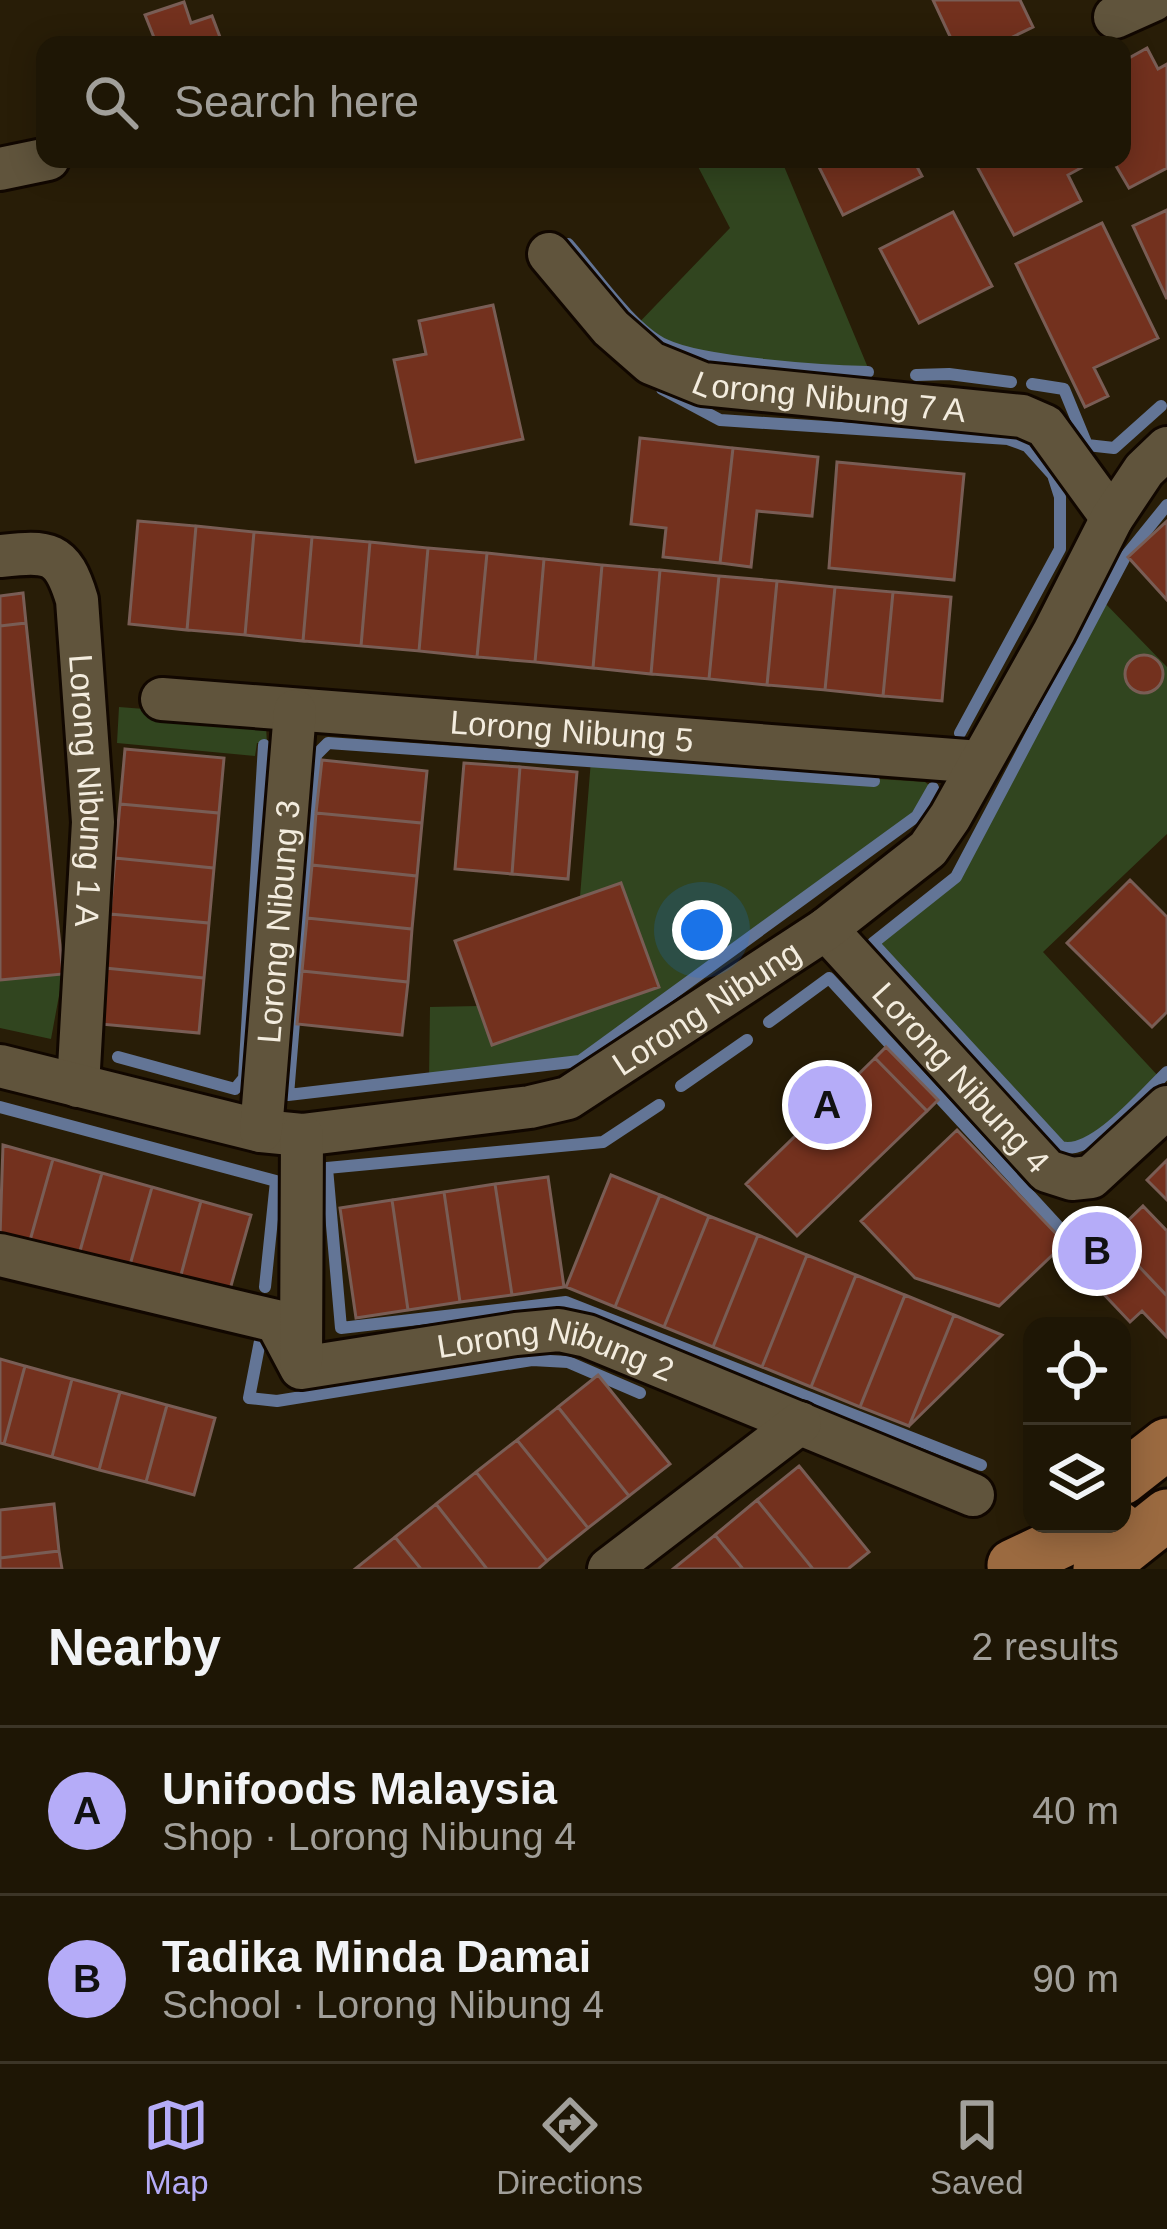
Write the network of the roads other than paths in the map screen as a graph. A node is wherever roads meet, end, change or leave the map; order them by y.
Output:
1 (36, 162) edge
2 (0, 169) edge
3 (549, 254) dead end
4 (1167, 448) edge
5 (1112, 518) junction
6 (0, 556) edge
7 (162, 699) dead end
8 (295, 711) junction
9 (980, 762) junction
10 (826, 929) junction
11 (0, 1066) edge
12 (78, 1086) junction
13 (1167, 1107) edge
14 (282, 1133) junction
15 (0, 1255) edge
16 (291, 1347) junction
17 (800, 1423) junction
18 (1167, 1444) edge
19 (1131, 1472) edge
20 (973, 1495) dead end
21 (1053, 1533) edge
22 (1136, 1549) edge
23 (1010, 1567) edge
24 (609, 1569) edge

1 - 2 street
3 - 5 street, Lorong Nibung 7 A
4 - 5 street, Lorong Nibung
5 - 9 street, Lorong Nibung
6 - 12 street, Lorong Nibung 1 A
7 - 8 street, Lorong Nibung 5
8 - 9 street, Lorong Nibung 5
8 - 14 street, Lorong Nibung 3
9 - 10 street, Lorong Nibung
10 - 13 street, Lorong Nibung 4
10 - 14 street, Lorong Nibung
11 - 12 street, Lorong Nibung
12 - 14 street, Lorong Nibung
14 - 16 street
15 - 16 street, Lorong Nibung 2
16 - 17 street, Lorong Nibung 2
17 - 20 street, Lorong Nibung 2
17 - 24 street
18 - 19 main road
21 - 23 main road
22 - 23 main road

